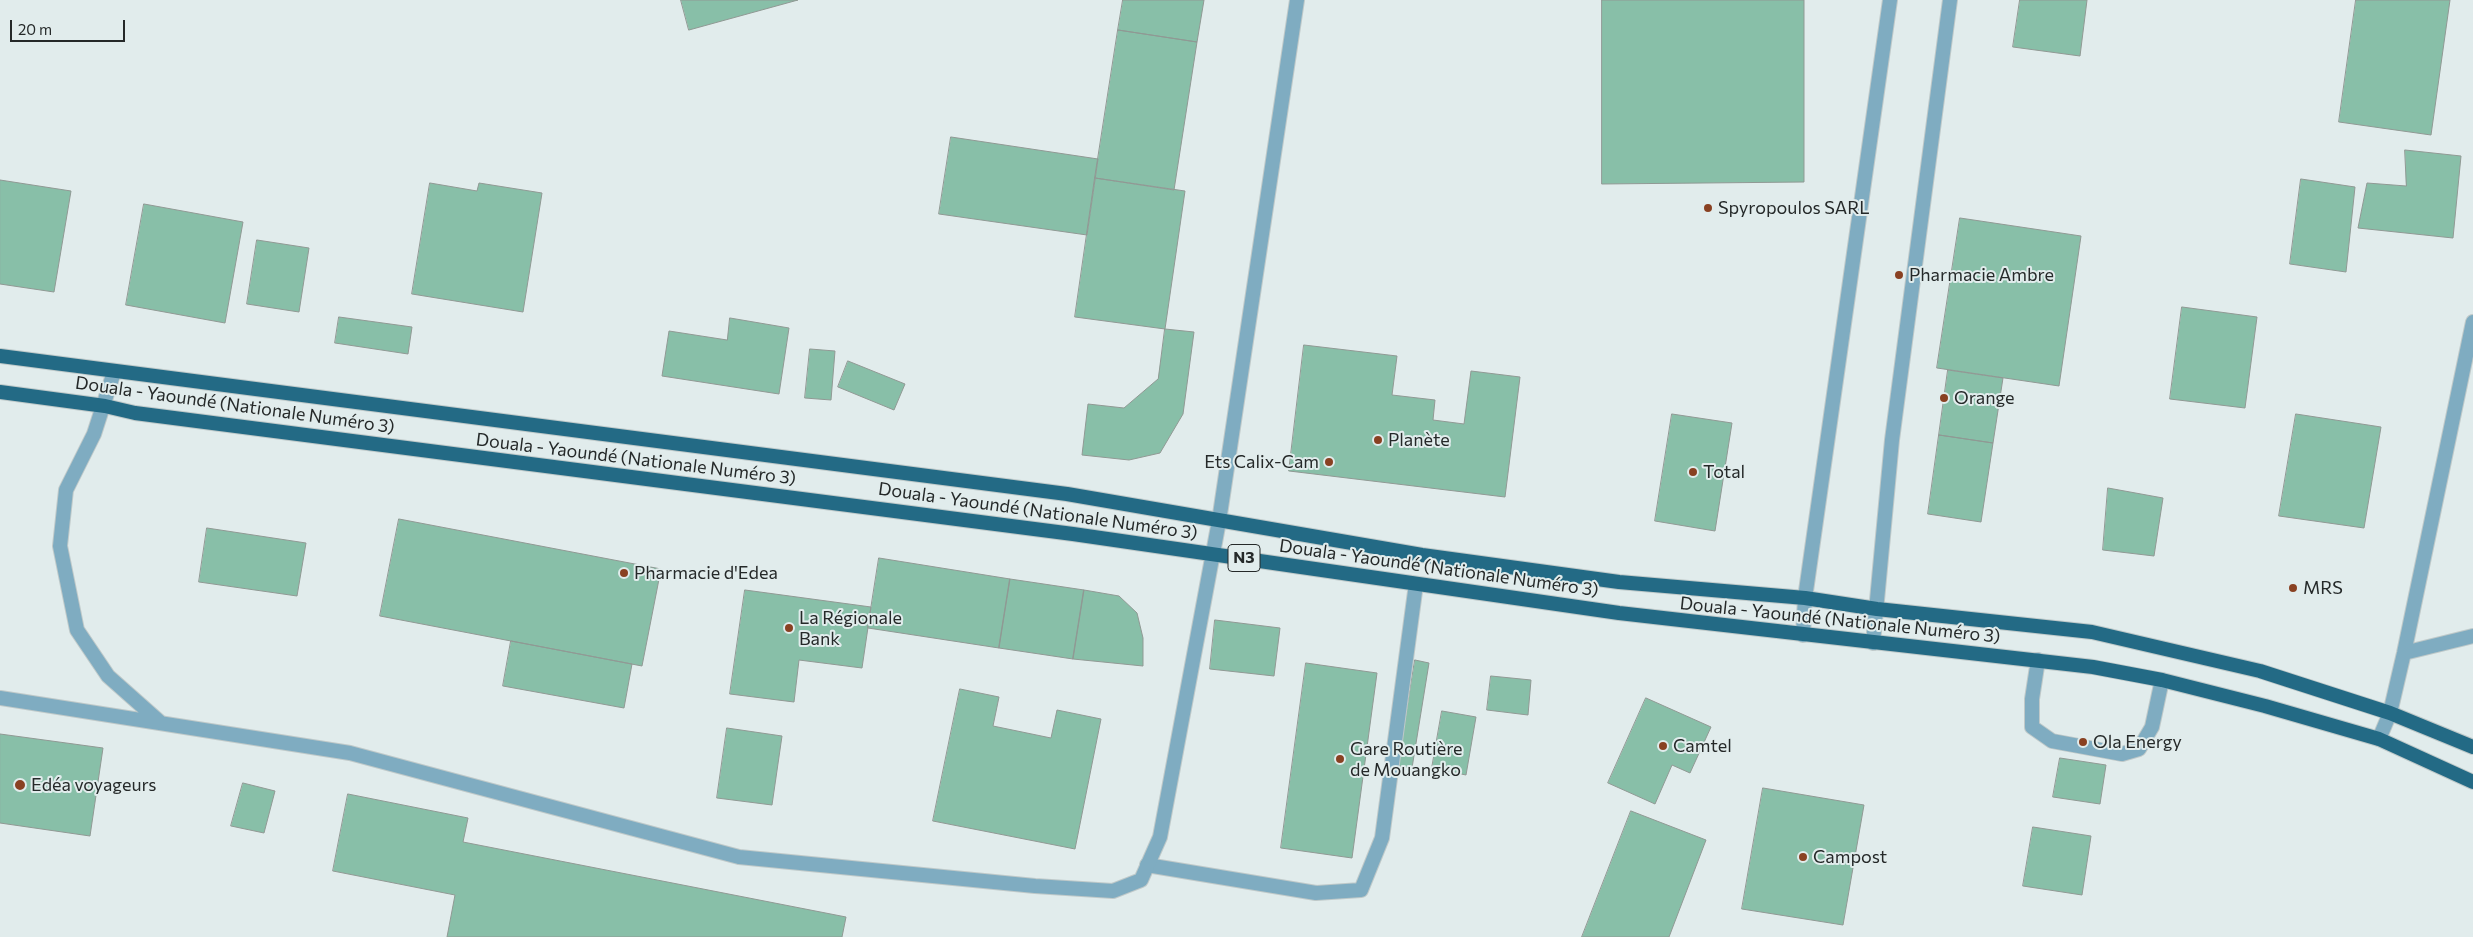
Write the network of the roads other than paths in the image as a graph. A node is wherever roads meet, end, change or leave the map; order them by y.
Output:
1 (1298, 0) edge
2 (1890, 0) edge
3 (1950, 0) edge
4 (2473, 322) edge
5 (0, 356) edge
6 (114, 372) junction
7 (0, 392) edge
8 (105, 406) junction
9 (1219, 522) junction
10 (1212, 554) junction
11 (1416, 584) junction
12 (1805, 598) junction
13 (1877, 609) junction
14 (1804, 635) junction
15 (2473, 636) edge
16 (1873, 643) junction
17 (2404, 653) junction
18 (2038, 660) junction
19 (2162, 680) junction
20 (0, 698) edge
21 (2390, 713) junction
22 (161, 724) junction
23 (2379, 739) junction
24 (2473, 748) edge
25 (2473, 782) edge
26 (1147, 865) junction

1 - 9 street
2 - 12 street
3 - 13 street
4 - 17 street
5 - 6 highway, Douala - Yaoundé (Nationale Numéro 3) / N3
6 - 8 street
6 - 9 highway, Douala - Yaoundé (Nationale Numéro 3) / N3
7 - 8 highway, Douala - Yaoundé (Nationale Numéro 3) / N3
8 - 10 highway, Douala - Yaoundé (Nationale Numéro 3) / N3
8 - 22 street
9 - 10 street
9 - 12 highway, Douala - Yaoundé (Nationale Numéro 3) / N3
10 - 11 highway, Douala - Yaoundé (Nationale Numéro 3) / N3
10 - 26 street
11 - 14 highway, Douala - Yaoundé (Nationale Numéro 3) / N3
11 - 26 street
12 - 13 highway, Douala - Yaoundé (Nationale Numéro 3) / N3
12 - 14 street
13 - 16 street
13 - 21 highway, Douala - Yaoundé (Nationale Numéro 3) / N3
14 - 16 highway, Douala - Yaoundé (Nationale Numéro 3) / N3
15 - 17 street
16 - 18 highway, Douala - Yaoundé (Nationale Numéro 3) / N3
17 - 21 street
18 - 19 highway, Douala - Yaoundé (Nationale Numéro 3) / N3
18 - 19 street
19 - 23 highway, Douala - Yaoundé (Nationale Numéro 3) / N3
20 - 22 street
21 - 23 street
21 - 24 highway, Douala - Yaoundé (Nationale Numéro 3) / N3
22 - 26 street
23 - 25 highway, Douala - Yaoundé (Nationale Numéro 3) / N3

